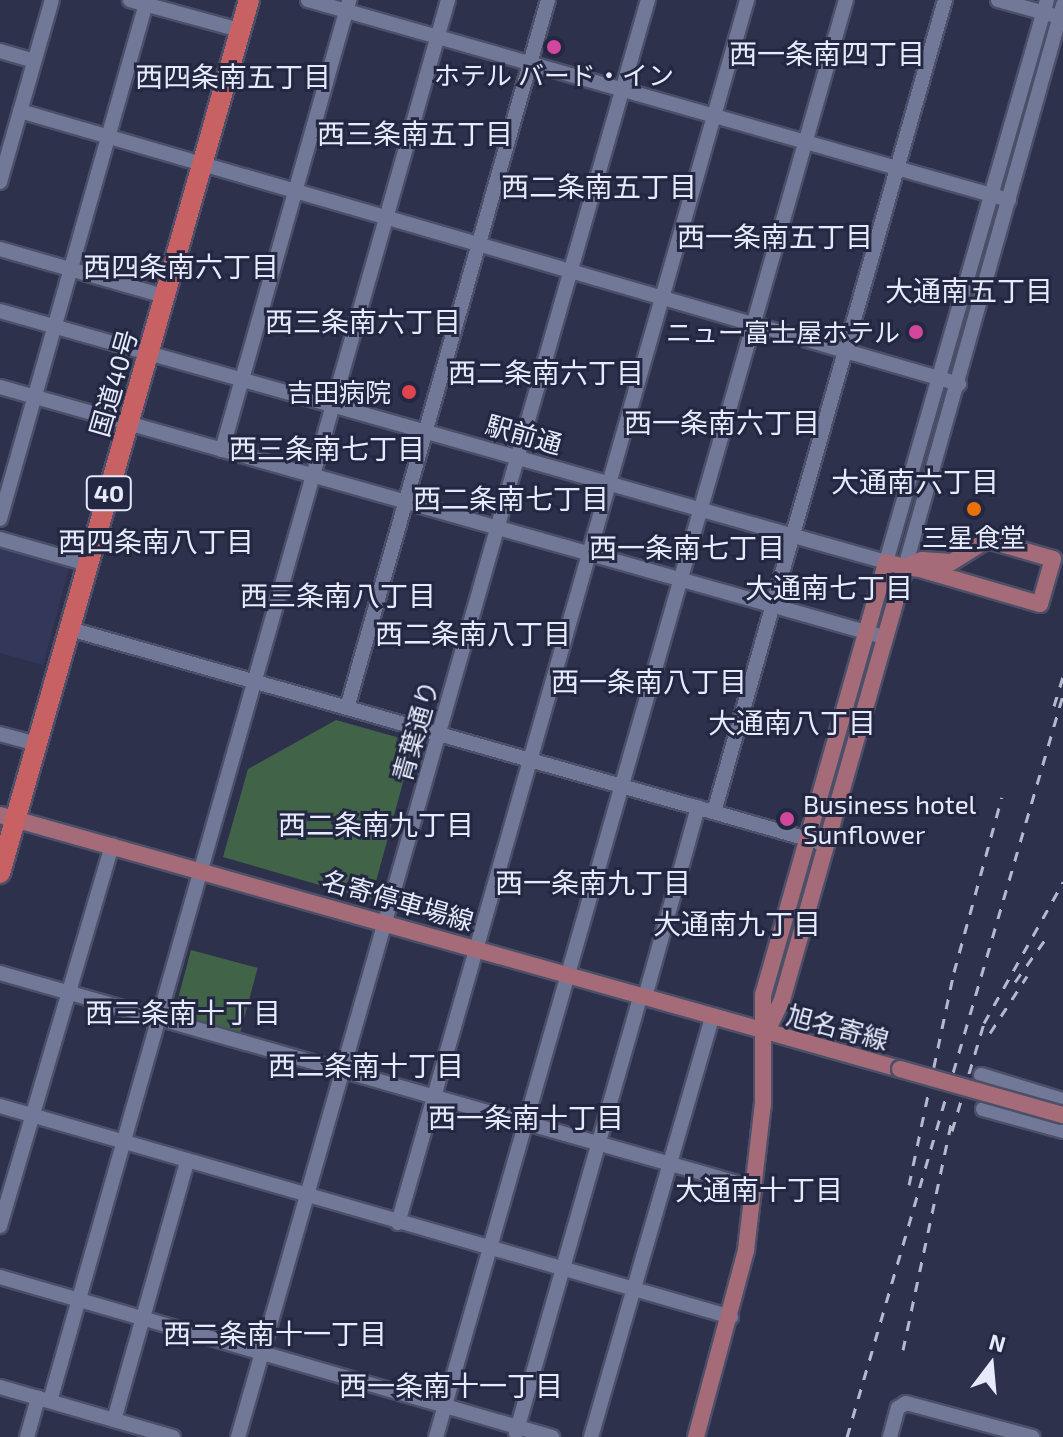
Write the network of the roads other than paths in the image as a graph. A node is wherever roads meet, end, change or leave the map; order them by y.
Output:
1 (52, 0) edge
2 (130, 0) edge
3 (249, 0) edge
4 (308, 0) edge
5 (448, 0) edge
6 (548, 0) edge
7 (648, 0) edge
8 (747, 0) edge
9 (846, 0) edge
10 (945, 0) edge
11 (998, 0) edge
12 (147, 2) edge
13 (348, 6) edge
14 (1045, 6) edge
15 (1062, 14) edge
16 (240, 30) junction
17 (438, 38) junction
18 (0, 51) edge
19 (34, 61) junction
20 (529, 64) junction
21 (622, 90) junction
22 (20, 111) junction
23 (713, 116) junction
24 (6, 136) edge
25 (108, 136) junction
26 (805, 143) junction
27 (202, 167) junction
28 (897, 170) junction
29 (0, 182) edge
30 (295, 194) junction
31 (991, 196) junction
32 (1009, 200) junction
33 (387, 220) junction
34 (478, 247) junction
35 (0, 249) edge
36 (71, 269) junction
37 (568, 272) junction
38 (164, 296) junction
39 (661, 299) junction
40 (0, 311) edge
41 (54, 326) junction
42 (754, 326) junction
43 (845, 352) junction
44 (149, 353) junction
45 (241, 379) junction
46 (939, 379) junction
47 (959, 384) junction
48 (0, 387) edge
49 (35, 396) junction
50 (335, 406) junction
51 (129, 423) junction
52 (425, 431) junction
53 (222, 450) junction
54 (517, 457) junction
55 (315, 476) junction
56 (609, 483) junction
57 (405, 501) junction
58 (701, 509) junction
59 (0, 519) edge
60 (498, 527) junction
61 (793, 535) junction
62 (0, 539) edge
63 (589, 553) junction
64 (886, 562) junction
65 (88, 564) junction
66 (905, 567) junction
67 (681, 580) junction
68 (773, 606) junction
69 (70, 629) junction
70 (866, 632) junction
71 (885, 638) junction
72 (255, 681) junction
73 (347, 708) junction
74 (0, 734) edge
75 (439, 734) junction
76 (37, 744) junction
77 (529, 760) junction
78 (623, 787) junction
79 (698, 807) junction
80 (714, 812) junction
81 (8, 817) edge
82 (805, 838) junction
83 (826, 844) junction
84 (112, 845) junction
85 (202, 870) junction
86 (0, 873) edge
87 (385, 922) junction
88 (477, 947) junction
89 (0, 973) edge
90 (569, 974) junction
91 (68, 992) junction
92 (643, 996) junction
93 (713, 1015) junction
94 (159, 1018) junction
95 (766, 1032) junction
96 (343, 1071) junction
97 (981, 1075) dead end
98 (435, 1097) junction
99 (1063, 1100) edge
100 (0, 1106) edge
101 (983, 1109) dead end
102 (31, 1115) junction
103 (1063, 1115) edge
104 (526, 1124) junction
105 (1063, 1131) edge
106 (124, 1142) junction
107 (599, 1144) junction
108 (187, 1162) junction
109 (669, 1165) junction
110 (755, 1188) junction
111 (307, 1197) junction
112 (398, 1223) junction
113 (0, 1226) edge
114 (489, 1248) junction
115 (563, 1269) junction
116 (0, 1277) edge
117 (633, 1288) junction
118 (78, 1300) junction
119 (731, 1317) junction
120 (142, 1318) junction
121 (261, 1353) junction
122 (0, 1387) edge
123 (44, 1400) junction
124 (444, 1407) junction
125 (114, 1420) junction
126 (138, 1432) edge
127 (516, 1432) edge
128 (27, 1437) edge
129 (173, 1437) edge
130 (238, 1437) edge
131 (436, 1437) edge
132 (552, 1437) edge
133 (591, 1437) edge
134 (696, 1437) edge
135 (890, 1437) edge
136 (1033, 1437) edge

1 - 19 street
2 - 12 street
3 - 16 highway, 国道40号 / 40
4 - 13 street
5 - 17 street
6 - 20 street
7 - 21 street, 青葉通り
8 - 23 street
9 - 26 street
10 - 28 street
11 - 14 street
12 - 16 street
12 - 25 street
13 - 17 street
13 - 30 street
14 - 15 street
14 - 31 street
15 - 32 street
16 - 27 highway, 国道40号 / 40
17 - 20 street
17 - 33 street
18 - 19 street
19 - 22 street
20 - 21 street
20 - 34 street
21 - 23 street
21 - 37 street, 青葉通り
22 - 24 street
22 - 25 street
23 - 26 street
23 - 39 street
24 - 29 street
25 - 27 street
25 - 36 street
26 - 28 street
26 - 42 street
27 - 30 street
27 - 38 highway, 国道40号 / 40
28 - 31 street
28 - 43 street
30 - 33 street
30 - 45 street
31 - 32 street
31 - 46 street
32 - 47 street
33 - 34 street
33 - 50 street
34 - 37 street
34 - 52 street
35 - 36 street
36 - 38 street
36 - 41 street
37 - 39 street
37 - 54 street, 青葉通り
38 - 44 highway, 国道40号 / 40
39 - 42 street
39 - 56 street
40 - 41 street, 駅前通
41 - 44 street, 駅前通
41 - 49 street
42 - 43 street
42 - 58 street
43 - 46 street
43 - 61 street
44 - 45 street, 駅前通
44 - 51 highway, 国道40号 / 40
45 - 50 street, 駅前通
45 - 53 street
46 - 47 street
46 - 64 street
47 - 66 street
48 - 49 street
49 - 51 street
49 - 59 street
50 - 52 street, 駅前通
50 - 55 street
51 - 53 street
51 - 65 highway, 国道40号 / 40
52 - 54 street, 駅前通
52 - 57 street
53 - 55 street
54 - 56 street, 駅前通
54 - 60 street, 青葉通り
55 - 57 street
55 - 72 street
56 - 58 street, 駅前通
56 - 63 street
57 - 60 street
57 - 73 street
58 - 61 street, 駅前通
58 - 67 street
60 - 63 street
60 - 75 street, 青葉通り
61 - 64 street, 駅前通
61 - 68 street
62 - 65 street
63 - 67 street
63 - 77 street
64 - 66 main road
64 - 70 main road
65 - 69 highway, 国道40号 / 40
66 - 66 main road
66 - 71 main road
67 - 68 street
67 - 78 street
68 - 70 street
68 - 80 street
69 - 72 street
69 - 76 highway, 国道40号 / 40
70 - 71 street
70 - 82 main road
71 - 83 main road
72 - 73 street
72 - 85 street
73 - 75 street
74 - 76 street
75 - 77 street
75 - 87 street, 青葉通り
76 - 81 highway, 国道40号 / 40
77 - 78 street
77 - 88 street
78 - 79 street
78 - 90 street
79 - 80 street
79 - 92 street
80 - 82 street
81 - 84 main road, 名寄停車場線
81 - 86 highway, 国道40号 / 40
82 - 83 street
82 - 95 main road
83 - 95 main road
84 - 85 main road, 名寄停車場線
84 - 91 street
85 - 87 main road, 名寄停車場線
85 - 94 street
87 - 88 main road, 名寄停車場線
87 - 96 street, 青葉通り
88 - 90 main road, 名寄停車場線
88 - 98 street
89 - 91 street
90 - 92 main road, 名寄停車場線
90 - 104 street
91 - 94 street
91 - 102 street
92 - 93 main road, 名寄停車場線
92 - 107 street
93 - 95 main road, 名寄停車場線
93 - 109 street
94 - 96 street
94 - 106 street
95 - 103 main road, 旭名寄線, bridge
95 - 110 main road, 旭名寄線
96 - 98 street
96 - 111 street, 青葉通り
97 - 99 street
98 - 104 street
98 - 112 street
100 - 102 street
101 - 105 street
102 - 106 street
102 - 113 street
104 - 107 street
104 - 114 street
106 - 108 street
106 - 118 street
107 - 109 street
107 - 115 street
108 - 111 street
108 - 120 street
109 - 110 street
109 - 117 street
110 - 119 main road, 旭名寄線
111 - 112 street
111 - 121 street, 青葉通り
112 - 114 street
114 - 115 street
114 - 124 street
115 - 117 street
115 - 127 street
116 - 118 street
117 - 119 street
117 - 133 street
118 - 120 street
118 - 123 street
119 - 134 main road, 旭名寄線
120 - 121 street
120 - 125 street
121 - 124 street
121 - 130 street, 青葉通り
122 - 123 street
123 - 125 street
123 - 128 street
124 - 127 street
124 - 131 street
125 - 126 street
126 - 129 street
127 - 132 street
135 - 136 street

